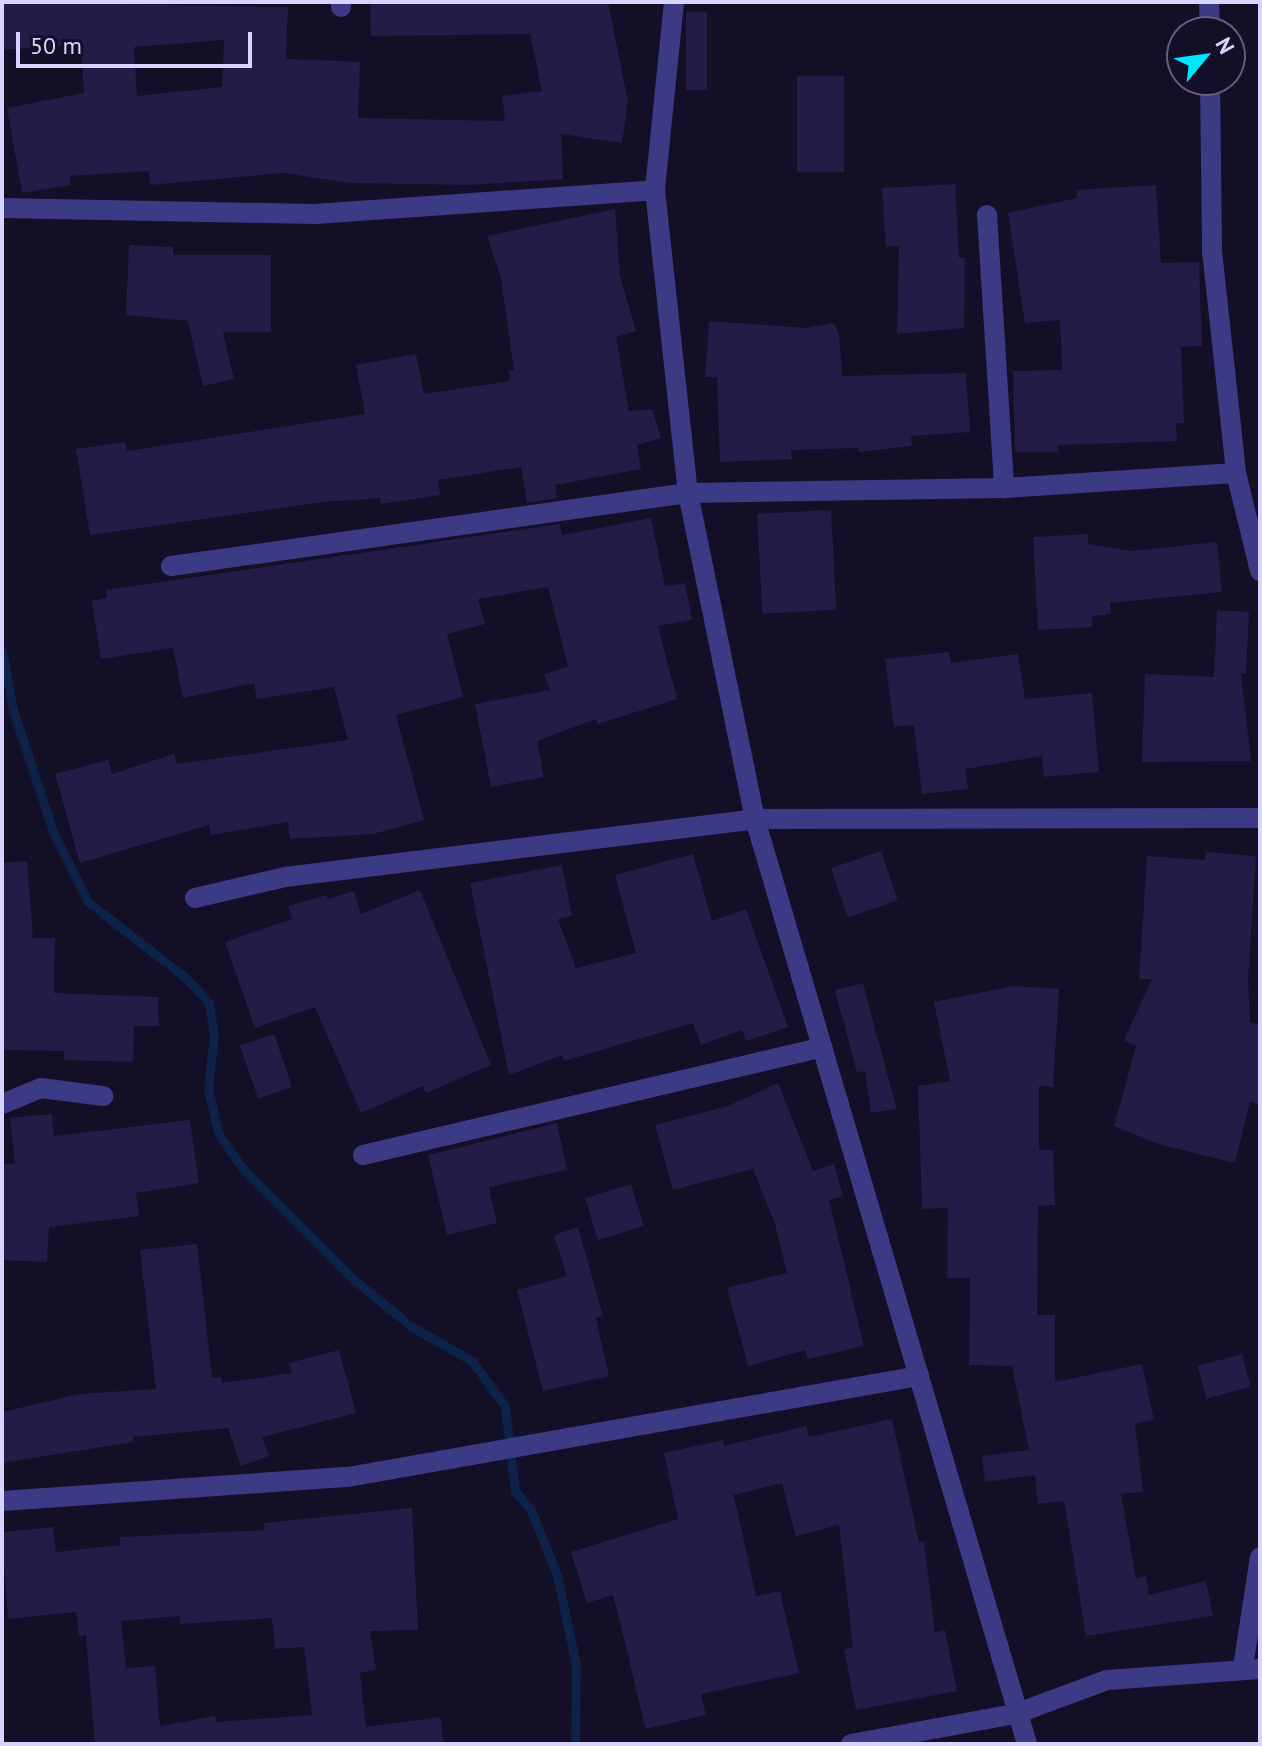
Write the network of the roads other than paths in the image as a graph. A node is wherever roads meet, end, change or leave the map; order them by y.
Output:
1 (674, 2) edge
2 (1210, 96) edge
3 (655, 190) junction
4 (2, 208) edge
5 (987, 215) dead end
6 (1236, 473) junction
7 (1004, 488) junction
8 (688, 493) junction
9 (171, 566) dead end
10 (1260, 571) edge
11 (1260, 818) edge
12 (755, 819) junction
13 (195, 898) dead end
14 (822, 1047) junction
15 (103, 1096) dead end
16 (2, 1104) edge
17 (363, 1155) dead end
18 (919, 1376) junction
19 (2, 1501) edge
20 (1260, 1557) edge
21 (1252, 1668) edge
22 (1015, 1714) junction
23 (851, 1744) edge
24 (1027, 1744) edge

1 - 3 street
2 - 6 street
3 - 4 street
3 - 8 street
5 - 7 street
6 - 7 street
6 - 10 street
7 - 8 street
8 - 9 street
8 - 12 street
11 - 12 street
12 - 13 street
12 - 14 street
14 - 17 street
14 - 18 street
15 - 16 street
18 - 19 street
18 - 22 street
20 - 21 street
21 - 22 street
22 - 23 street
22 - 24 street

